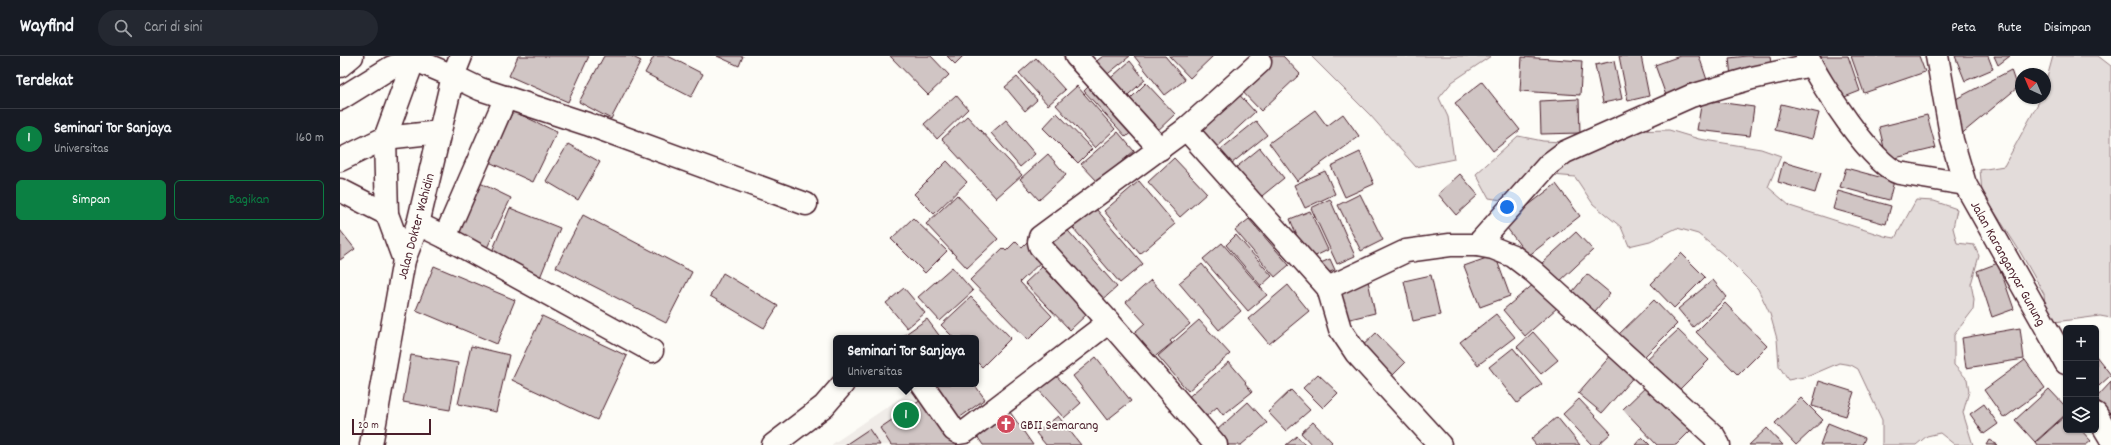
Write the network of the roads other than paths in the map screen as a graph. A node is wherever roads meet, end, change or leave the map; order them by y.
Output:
1 (352, 56) edge
2 (461, 56) edge
3 (1076, 56) edge
4 (1936, 56) edge
5 (414, 57) edge
6 (1809, 60) edge
7 (1260, 62) dead end
8 (340, 66) edge
9 (453, 76) junction
10 (506, 97) junction
11 (340, 99) edge
12 (1186, 129) junction
13 (440, 132) junction
14 (385, 138) junction
15 (1160, 149) junction
16 (340, 160) edge
17 (1965, 184) junction
18 (340, 190) edge
19 (806, 204) dead end
20 (387, 214) junction
21 (418, 224) junction
22 (445, 236) junction
23 (1477, 245) junction
24 (404, 260) junction
25 (1328, 288) junction
26 (1109, 322) junction
27 (652, 351) dead end
28 (2065, 361) edge
29 (840, 387) edge
30 (924, 387) edge
31 (2099, 419) edge
32 (2111, 439) edge
33 (371, 445) edge
34 (773, 445) edge
35 (1216, 445) edge
36 (1440, 445) edge
37 (1718, 445) edge

1 - 8 main road
2 - 9 main road, Jalan Dokter Wahidin
3 - 15 main road
4 - 17 main road, Jalan Karanganyar Gunung
5 - 9 main road
5 - 11 main road
5 - 14 main road
6 - 17 main road, Jalan Karanganyar Gunung
6 - 23 main road
7 - 12 main road
9 - 10 main road
9 - 13 main road, Jalan Dokter Wahidin
10 - 19 main road
10 - 22 main road
12 - 15 main road
12 - 25 main road
13 - 14 main road
13 - 21 main road, Jalan Dokter Wahidin
14 - 16 main road
14 - 20 main road
15 - 26 main road
17 - 28 main road, Jalan Karanganyar Gunung
18 - 20 main road
20 - 24 main road
21 - 22 main road
21 - 24 main road, Jalan Dokter Wahidin
22 - 27 main road
23 - 25 main road
23 - 37 main road
24 - 33 main road, Jalan Dokter Wahidin
25 - 36 main road
26 - 30 main road
26 - 35 main road
29 - 34 main road
31 - 32 main road

